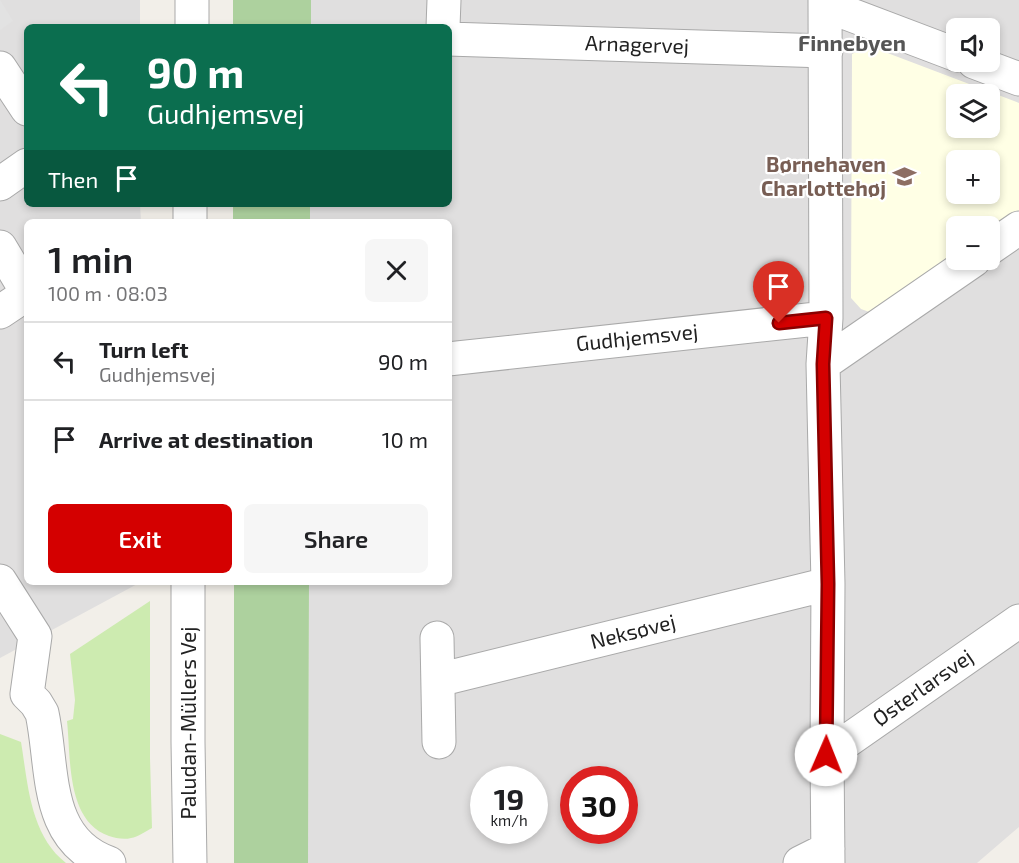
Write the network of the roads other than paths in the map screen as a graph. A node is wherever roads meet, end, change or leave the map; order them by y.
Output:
1 (192, 0) edge
2 (444, 0) edge
3 (825, 2) edge
4 (192, 24) edge
5 (443, 24) edge
6 (452, 39) edge
7 (826, 51) junction
8 (946, 51) edge
9 (0, 68) edge
10 (1000, 72) edge
11 (1019, 79) edge
12 (24, 104) edge
13 (24, 167) edge
14 (0, 183) edge
15 (1019, 228) edge
16 (1000, 241) edge
17 (0, 247) edge
18 (959, 270) edge
19 (24, 288) edge
20 (24, 295) edge
21 (0, 312) edge
22 (826, 318) junction
23 (452, 359) edge
24 (823, 364) junction
25 (0, 581) edge
26 (828, 584) junction
27 (188, 585) edge
28 (1019, 621) edge
29 (437, 638) dead end
30 (438, 680) junction
31 (14, 691) edge
32 (439, 742) dead end
33 (826, 755) junction
34 (819, 858) edge
35 (109, 863) edge
36 (190, 863) edge

1 - 4 street
2 - 5 street
3 - 7 street
3 - 8 street
6 - 7 street, Arnagervej
7 - 22 street
9 - 12 street
10 - 11 street
13 - 14 street
15 - 16 street
17 - 19 street
18 - 24 street
20 - 21 street
22 - 23 street, Gudhjemsvej
22 - 24 street
24 - 26 street
25 - 31 street
26 - 30 street, Neksøvej
26 - 33 street
27 - 36 street, Paludan-Müllers Vej
28 - 33 street, Østerlarsvej
29 - 30 street
30 - 32 street
31 - 35 street
33 - 34 street

